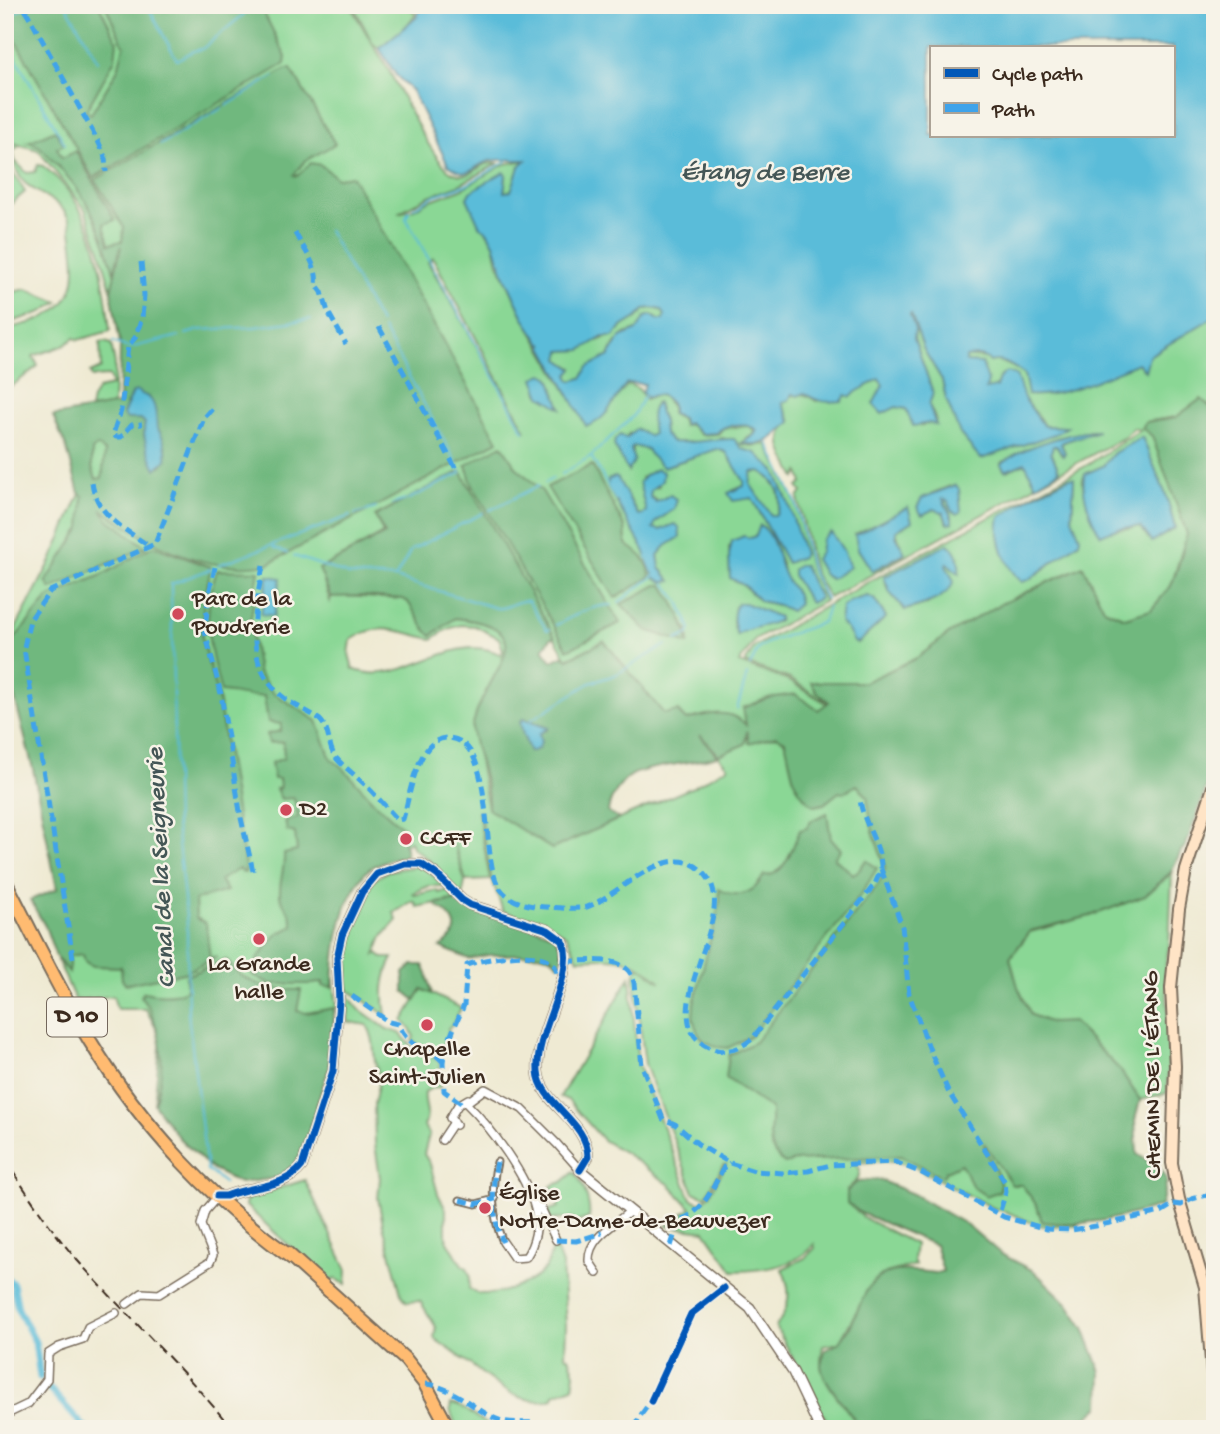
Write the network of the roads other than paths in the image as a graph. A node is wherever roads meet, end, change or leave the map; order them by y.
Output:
1 (1215, 781) edge
2 (5, 881) edge
3 (474, 1096) junction
4 (442, 1140) dead end
5 (166, 1142) junction
6 (497, 1162) dead end
7 (580, 1170) junction
8 (525, 1186) junction
9 (223, 1195) junction
10 (495, 1199) junction
11 (460, 1200) dead end
12 (629, 1212) junction
13 (556, 1240) dead end
14 (503, 1242) joint
15 (292, 1258) junction
16 (597, 1273) dead end
17 (724, 1288) junction
18 (127, 1304) dead end
19 (116, 1313) dead end
20 (651, 1401) dead end
21 (1215, 1411) edge
22 (5, 1415) edge
23 (449, 1429) edge
24 (820, 1429) edge

1 - 21 main road, CHEMIN DE L’ÉTANG
2 - 5 main road, D 10
3 - 4 street
3 - 7 street
3 - 8 street
5 - 9 main road, D 10
5 - 9 main road, D 10
6 - 10 street
7 - 9 street
7 - 12 street
8 - 13 street
8 - 14 street
9 - 15 main road, D 10
9 - 15 main road, D 10
9 - 18 street
10 - 11 street
10 - 14 street
12 - 16 street
12 - 17 street
15 - 23 main road, D 10
17 - 20 street
17 - 24 street
19 - 22 street

